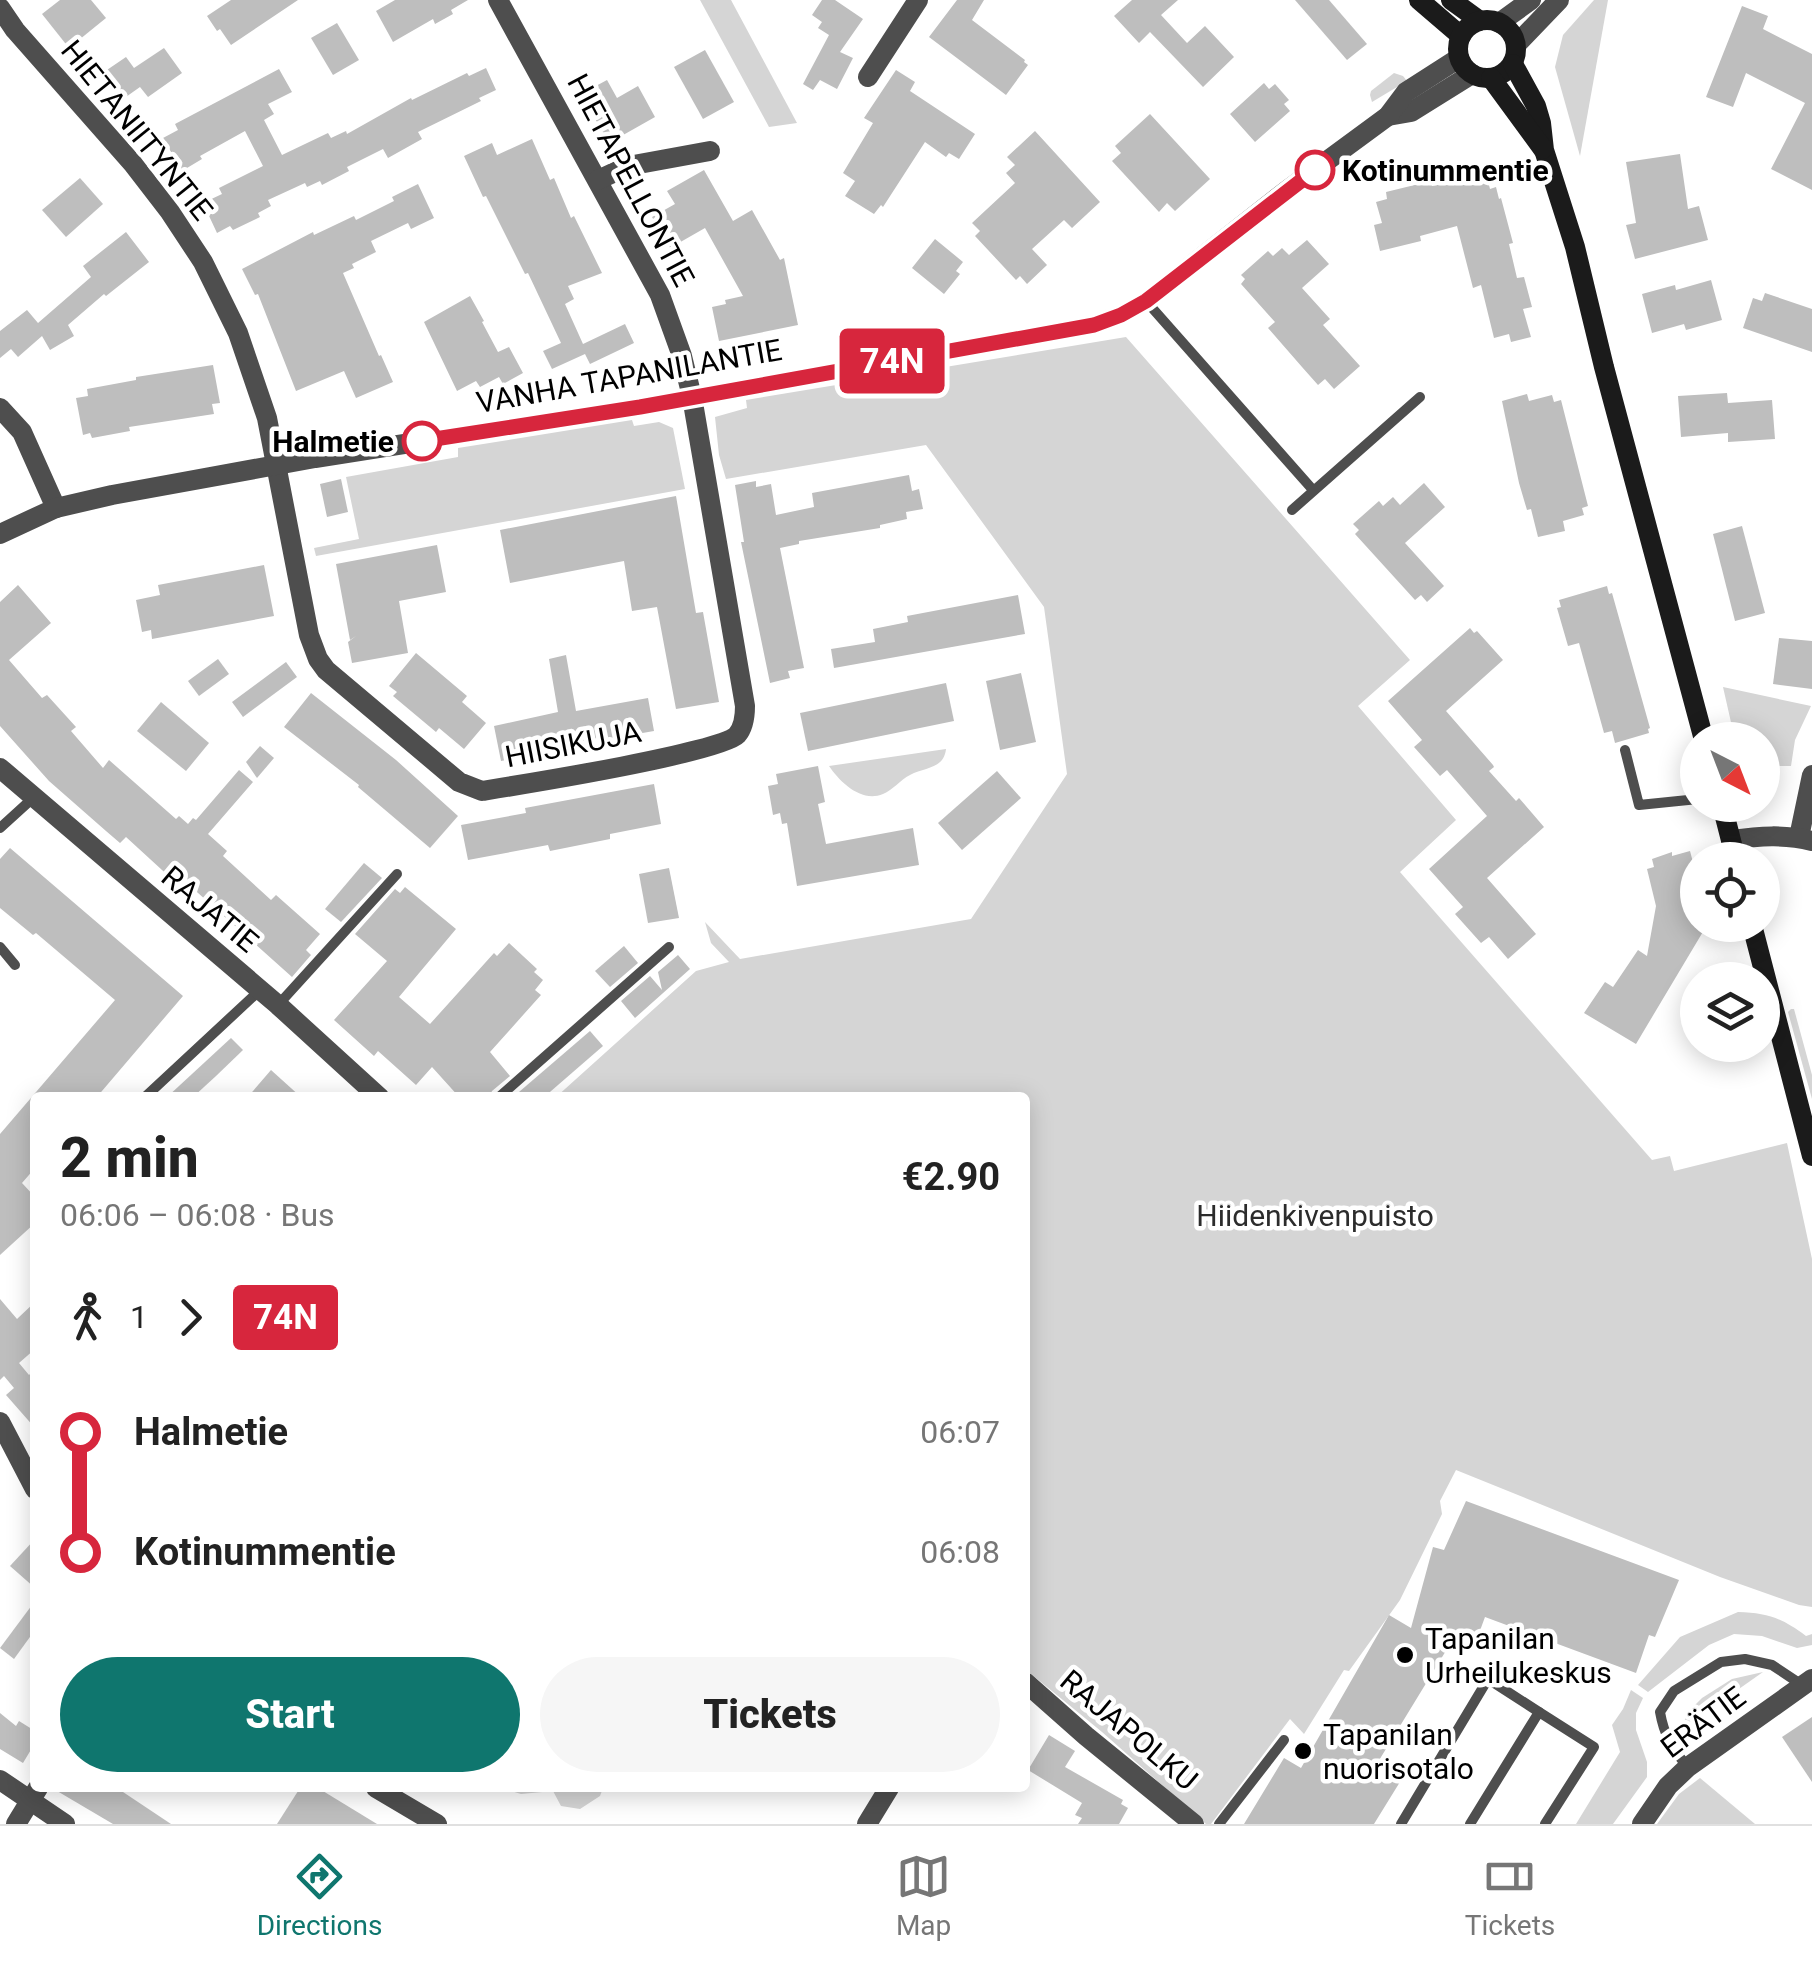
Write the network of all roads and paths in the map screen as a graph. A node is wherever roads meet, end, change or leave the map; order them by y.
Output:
1 (498, 0) edge
2 (918, 0) edge
3 (1419, 0) edge
4 (1451, 0) edge
5 (1531, 0) edge
6 (1559, 0) edge
7 (0, 8) edge
8 (1490, 22) junction
9 (1514, 54) junction
10 (1471, 62) junction
11 (868, 77) dead end
12 (1544, 150) junction
13 (710, 151) dead end
14 (598, 180) junction
15 (1146, 301) junction
16 (692, 397) junction
17 (1420, 397) dead end
18 (0, 408) edge
19 (276, 466) junction
20 (1313, 490) junction
21 (56, 508) junction
22 (1292, 510) dead end
23 (0, 534) edge
24 (1699, 722) edge
25 (1625, 750) dead end
26 (0, 768) edge
27 (1812, 776) edge
28 (33, 798) junction
29 (1680, 801) edge
30 (0, 828) edge
31 (1805, 839) edge
32 (1752, 842) edge
33 (396, 874) dead end
34 (1756, 942) edge
35 (669, 946) dead end
36 (0, 947) edge
37 (15, 965) dead end
38 (260, 990) junction
39 (278, 1005) junction
40 (150, 1092) edge
41 (373, 1092) edge
42 (505, 1092) edge
43 (1812, 1156) edge
44 (0, 1422) edge
45 (30, 1479) edge
46 (1808, 1682) edge
47 (1030, 1686) edge
48 (1539, 1712) junction
49 (1284, 1740) dead end
50 (1688, 1767) junction
51 (0, 1780) edge
52 (383, 1792) edge
53 (887, 1792) edge
54 (34, 1794) edge
55 (16, 1824) edge
56 (65, 1824) edge
57 (437, 1824) edge
58 (867, 1824) edge
59 (1194, 1824) edge
60 (1219, 1824) edge
61 (1402, 1824) edge
62 (1470, 1824) edge
63 (1545, 1824) edge
64 (1642, 1824) edge

1 - 14 street, HIETAPELLONTIE
2 - 11 street
3 - 10 main road
4 - 8 main road
5 - 8 street
6 - 9 street
7 - 19 street, HIETANIITYNTIE
8 - 9 main road
8 - 10 main road
9 - 10 main road
9 - 12 main road
10 - 12 main road
10 - 15 street, VANHA TAPANILANTIE
12 - 24 main road
13 - 14 street
14 - 16 street, HIETAPELLONTIE
15 - 16 street, VANHA TAPANILANTIE
15 - 20 lane
16 - 19 street, VANHA TAPANILANTIE
16 - 19 street, HIISIKUJA
17 - 20 lane
18 - 21 street
19 - 21 street, VANHA TAPANILANTIE
20 - 22 lane
21 - 23 street, VANHA TAPANILANTIE
25 - 29 lane
26 - 28 street, RAJATIE
27 - 31 street
28 - 30 lane
28 - 38 street, RAJATIE
31 - 32 street
33 - 39 lane
34 - 43 main road
35 - 42 lane
36 - 37 lane
38 - 39 street, RAJATIE
38 - 40 lane
39 - 41 street, RAJATIE
44 - 45 street
46 - 50 street, ERÄTIE
46 - 50 lane
47 - 59 street, RAJAPOLKU
48 - 61 lane
48 - 62 lane
48 - 63 lane
49 - 60 lane
50 - 64 street, ERÄTIE
51 - 54 street
52 - 57 street
53 - 58 street
54 - 55 street
54 - 56 street

